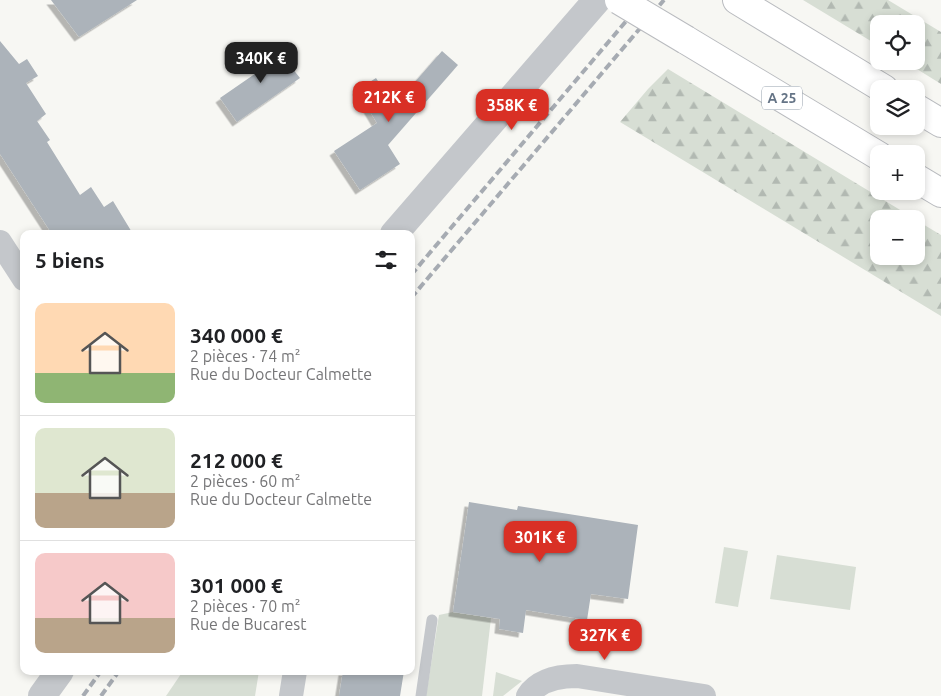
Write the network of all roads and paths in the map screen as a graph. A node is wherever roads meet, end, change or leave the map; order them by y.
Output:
1 (597, 0) edge
2 (619, 0) edge
3 (737, 0) edge
4 (870, 81) edge
5 (925, 113) edge
6 (941, 123) edge
7 (870, 151) edge
8 (925, 183) edge
9 (941, 193) edge
10 (397, 230) edge
11 (0, 242) edge
12 (20, 273) edge
13 (432, 620) dead end
14 (57, 675) edge
15 (294, 675) edge
16 (42, 696) edge
17 (291, 696) edge
18 (421, 696) edge
19 (528, 696) edge
20 (704, 696) edge

1 - 10 street
2 - 7 highway, A 25, bridge
3 - 4 highway
5 - 6 highway
8 - 9 highway
11 - 12 street
13 - 18 lane
14 - 16 street
15 - 17 street
19 - 20 street

